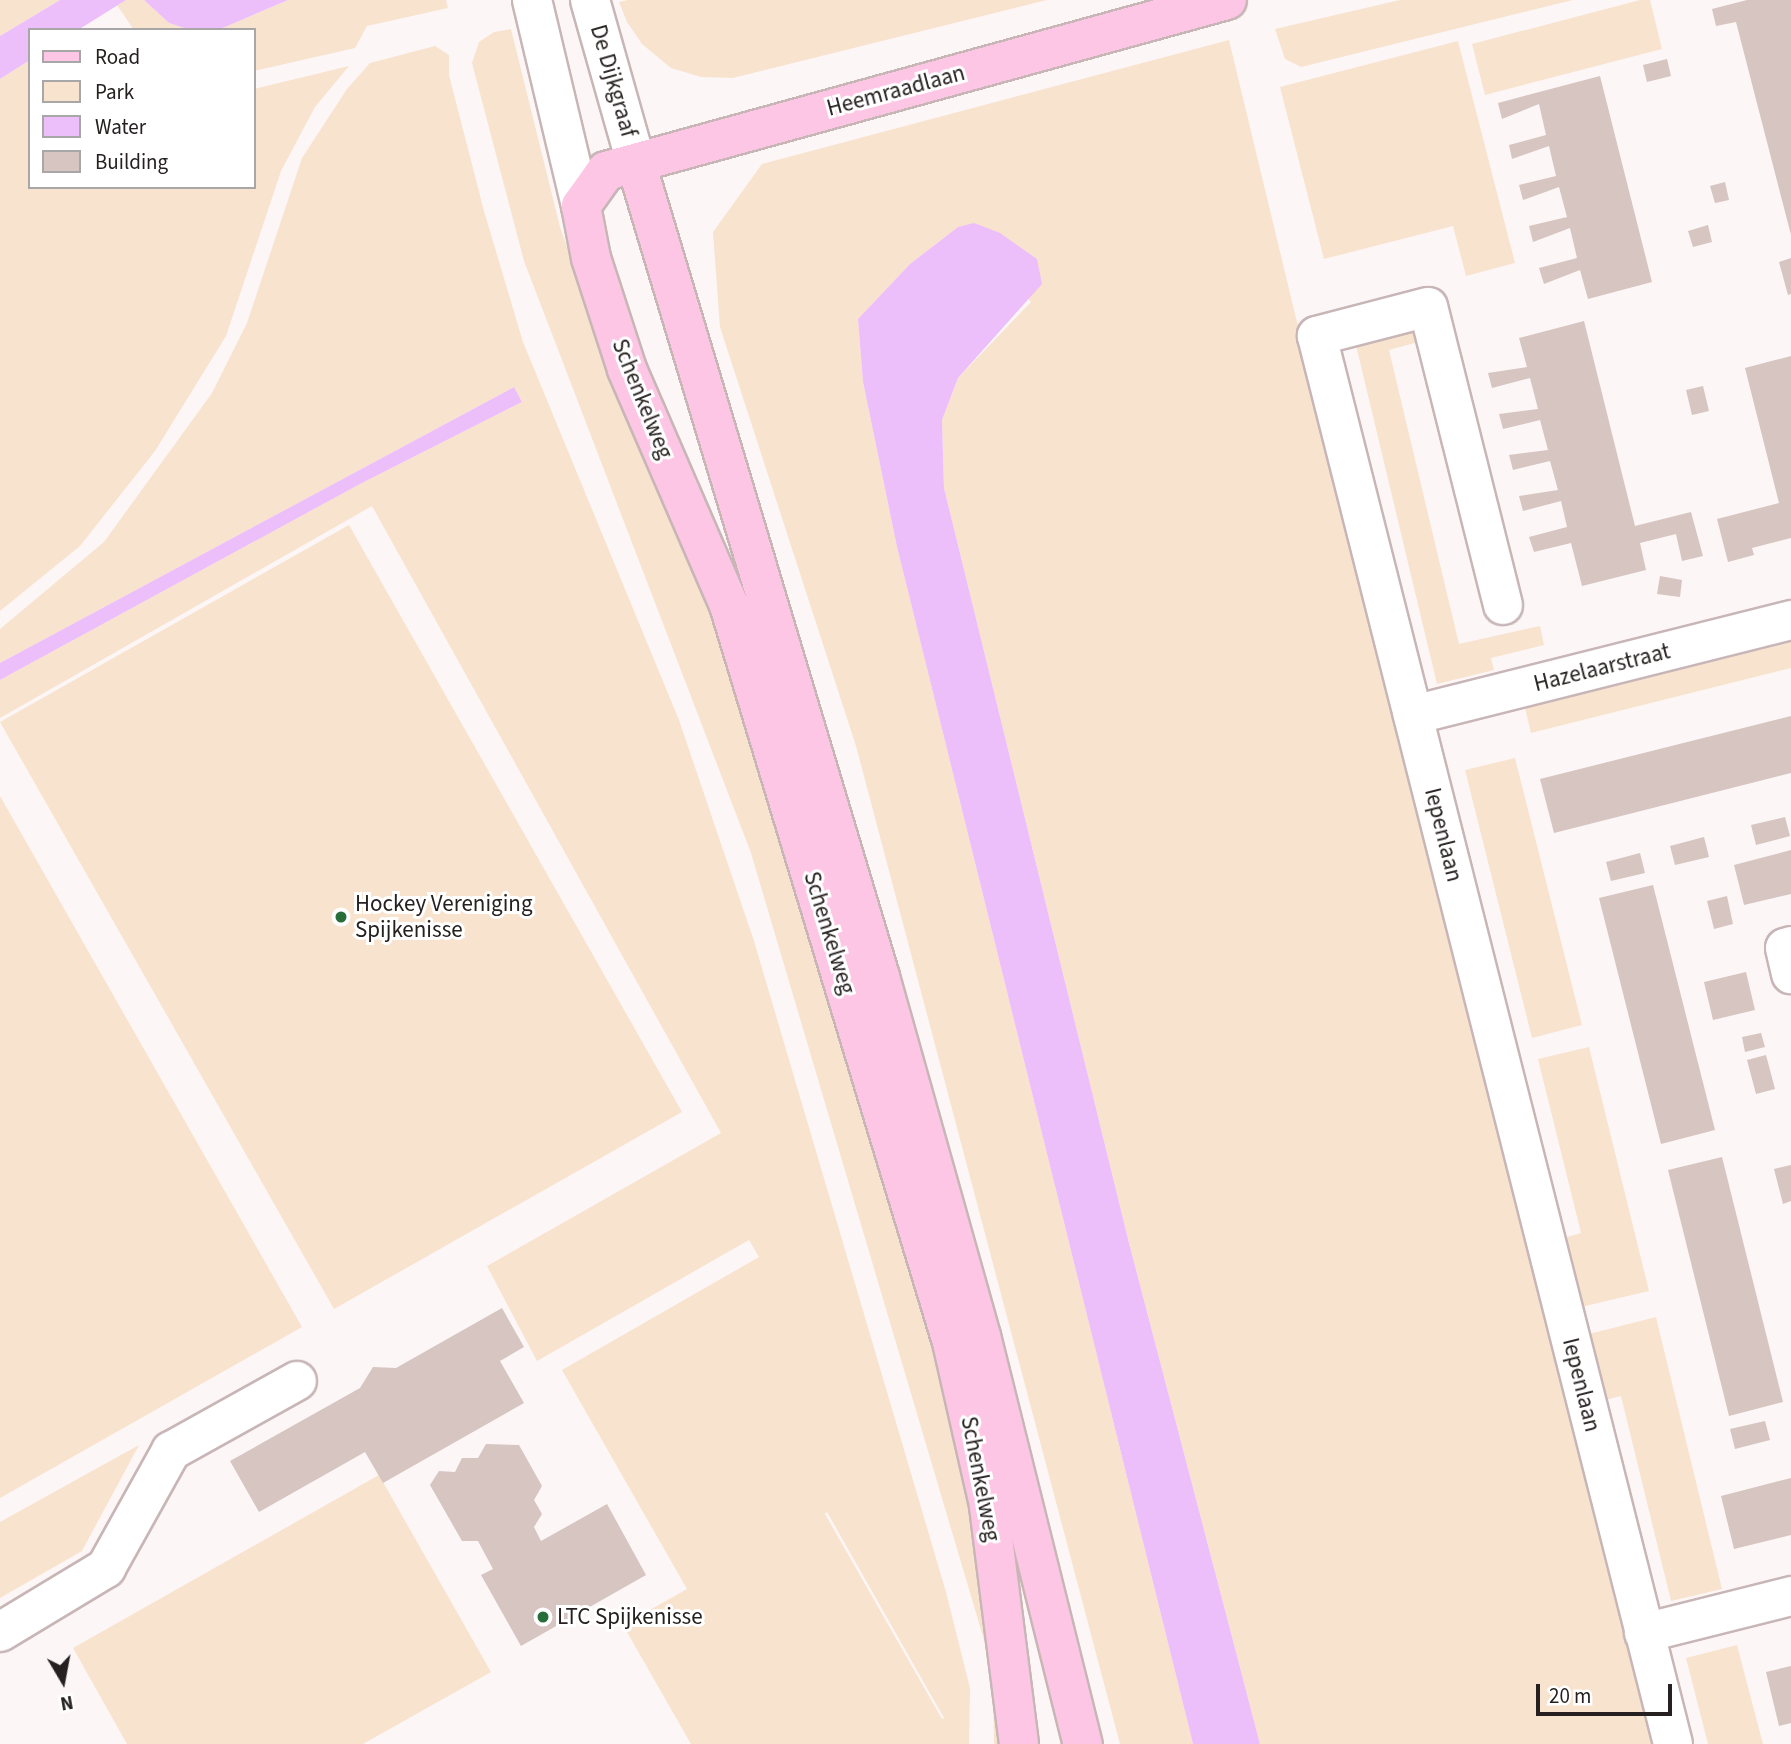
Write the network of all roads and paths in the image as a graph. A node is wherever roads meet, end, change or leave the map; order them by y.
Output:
1 (532, 0) edge
2 (590, 0) edge
3 (1227, 0) edge
4 (568, 142) junction
5 (621, 167) junction
6 (580, 206) junction
7 (1503, 605) dead end
8 (1791, 621) edge
9 (1413, 715) junction
10 (1791, 946) edge
11 (1791, 974) edge
12 (297, 1381) dead end
13 (1791, 1596) edge
14 (0, 1632) edge
15 (1644, 1633) junction
16 (1019, 1744) edge
17 (1083, 1744) edge
18 (1672, 1744) edge

1 - 4 street
2 - 5 street, De Dijkgraaf
3 - 5 main road, Heemraadlaan
4 - 5 street, De Dijkgraaf
4 - 6 street, Schenkelweg
5 - 6 main road
5 - 17 main road, Schenkelweg
6 - 16 main road, Schenkelweg
7 - 9 street, Iepenlaan
8 - 9 street, Hazelaarstraat
9 - 15 street, Iepenlaan
10 - 11 street
12 - 14 street
13 - 15 street
15 - 18 street, Iepenlaan

